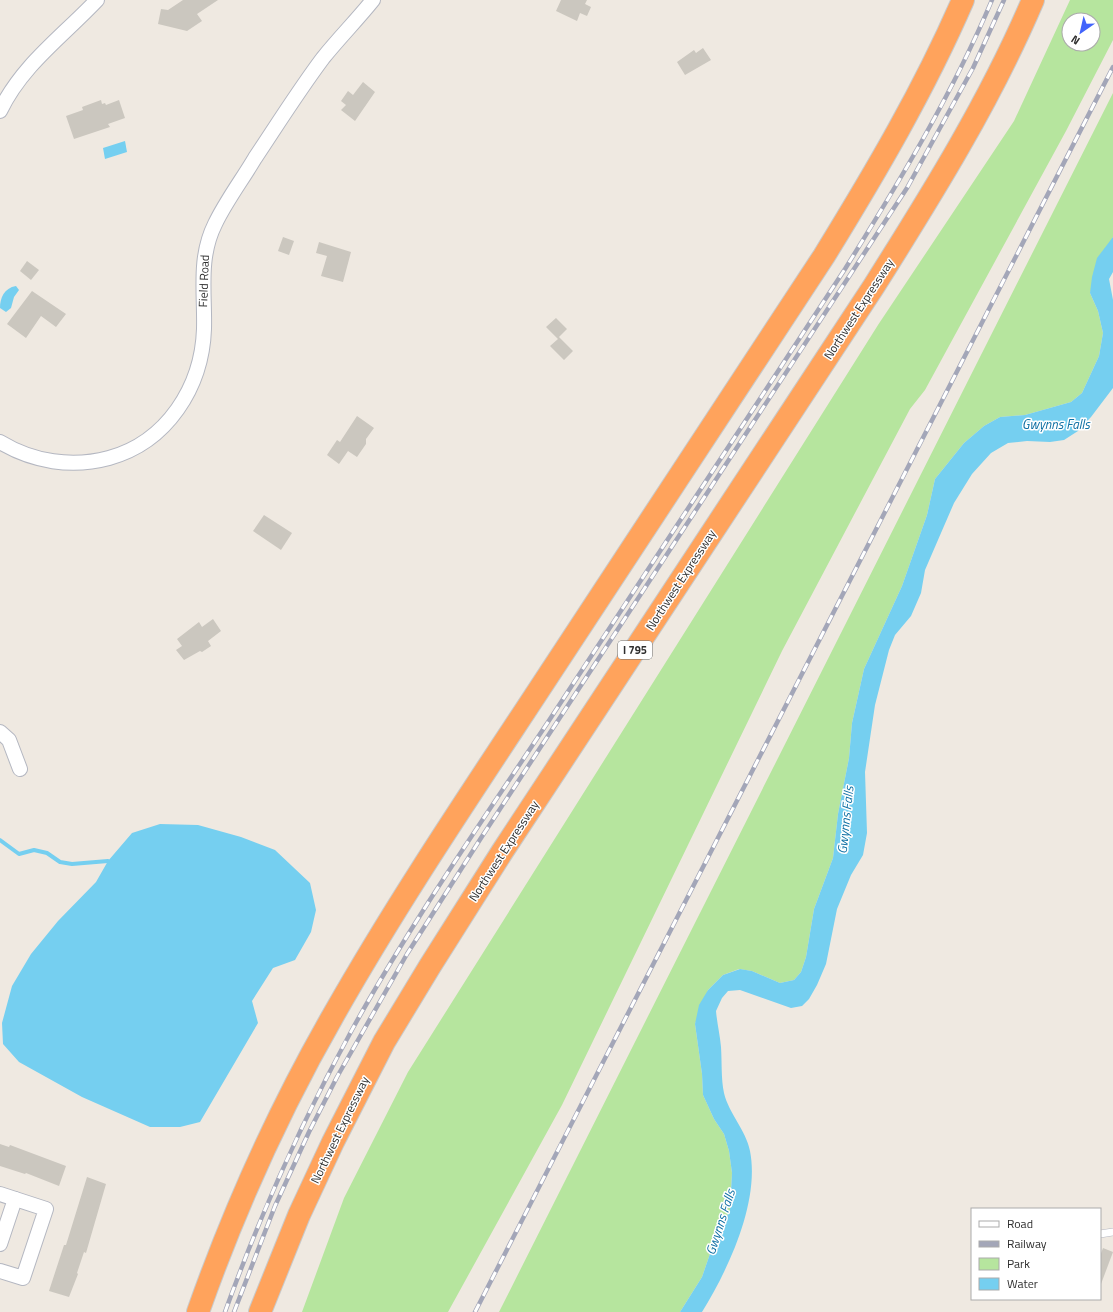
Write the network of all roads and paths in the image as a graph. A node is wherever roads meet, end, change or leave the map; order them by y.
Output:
1 (97, 0) edge
2 (373, 0) edge
3 (963, 0) edge
4 (1033, 0) edge
5 (0, 111) edge
6 (0, 442) edge
7 (0, 732) edge
8 (20, 769) dead end
9 (0, 1194) edge
10 (15, 1199) junction
11 (1113, 1232) edge
12 (1101, 1234) edge
13 (0, 1244) edge
14 (0, 1271) edge
15 (198, 1312) edge
16 (260, 1312) edge

1 - 5 street
2 - 6 street, Field Road
3 - 15 highway
4 - 16 highway, Northwest Expressway / I 795
7 - 8 street
9 - 10 street
10 - 13 street
10 - 14 street
11 - 12 lane

